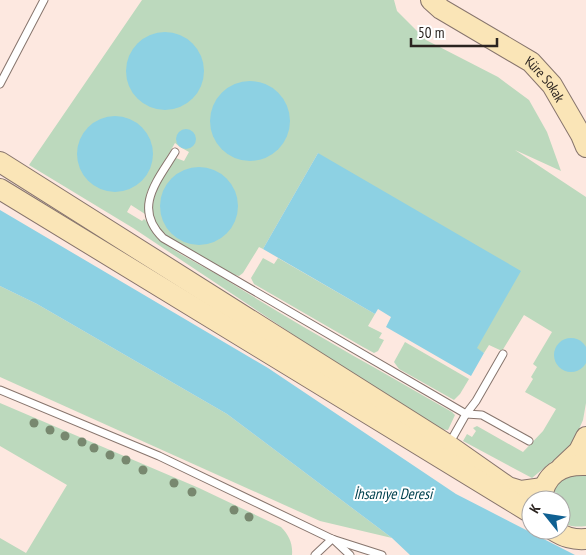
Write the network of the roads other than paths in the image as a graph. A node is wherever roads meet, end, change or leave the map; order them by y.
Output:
1 (44, 0) edge
2 (431, 0) edge
3 (0, 84) edge
4 (586, 147) edge
5 (175, 152) dead end
6 (0, 162) edge
7 (0, 189) edge
8 (503, 354) dead end
9 (0, 390) edge
10 (466, 414) junction
11 (586, 437) edge
12 (529, 441) dead end
13 (448, 445) junction
14 (586, 465) edge
15 (561, 468) junction
16 (521, 490) edge
17 (544, 490) edge
18 (521, 507) edge
19 (332, 538) junction
20 (315, 555) edge
21 (350, 555) edge
22 (382, 555) edge

1 - 3 lane
2 - 4 main road, Küre Sokak
5 - 10 lane
6 - 13 main road
7 - 18 main road
8 - 10 lane
9 - 19 lane
10 - 12 lane
10 - 13 lane
11 - 15 main road
13 - 16 main road
14 - 15 main road
15 - 17 main road
19 - 20 lane
19 - 21 lane
19 - 22 lane

